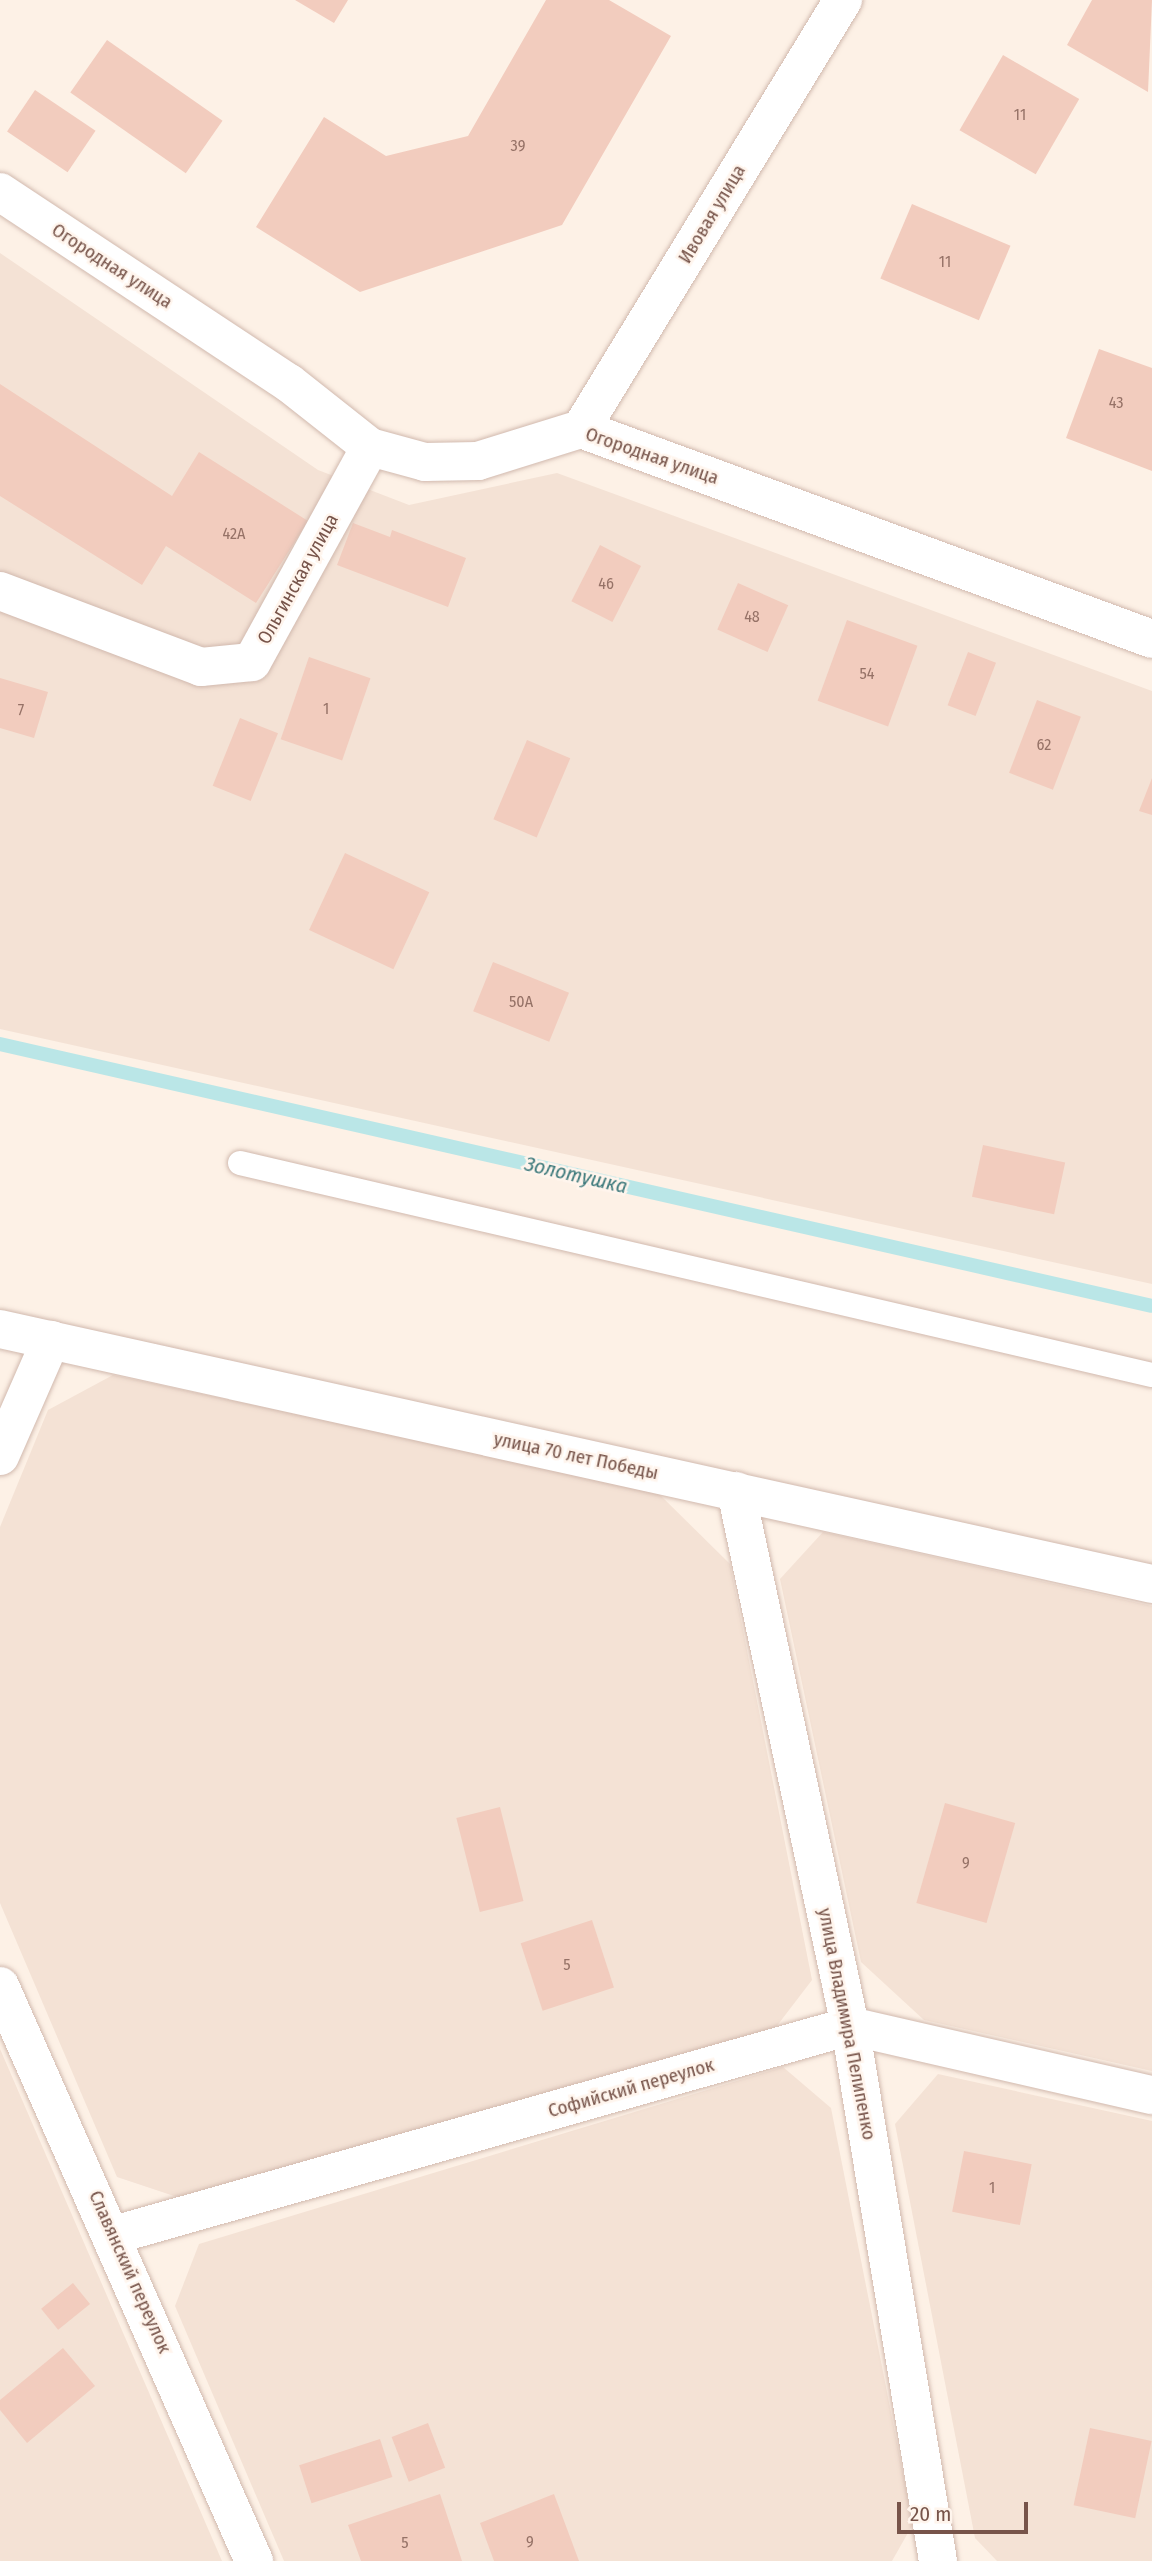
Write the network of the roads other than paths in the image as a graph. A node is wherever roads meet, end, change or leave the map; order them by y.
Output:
1 (843, 0) edge
2 (0, 192) edge
3 (581, 429) junction
4 (370, 447) junction
5 (0, 592) edge
6 (1152, 639) edge
7 (240, 1163) dead end
8 (0, 1329) edge
9 (51, 1340) junction
10 (1152, 1375) edge
11 (0, 1456) edge
12 (736, 1491) junction
13 (1152, 1584) edge
14 (0, 1986) edge
15 (850, 2026) junction
16 (1152, 2095) edge
17 (114, 2235) junction
18 (254, 2561) edge
19 (938, 2561) edge

1 - 3 street, Ивовая улица
2 - 4 street, Огородная улица
3 - 4 street, Огородная улица
3 - 6 street, Огородная улица
4 - 5 street, Ольгинская улица
7 - 10 lane
8 - 9 street, улица 70 лет Победы
9 - 11 street
9 - 12 street, улица 70 лет Победы
12 - 13 street, улица 70 лет Победы
12 - 15 street, улица Владимира Пелипенко
14 - 17 street, Славянский переулок
15 - 16 street, Софийский переулок
15 - 17 street, Софийский переулок
15 - 19 street, улица Владимира Пелипенко
17 - 18 street, Славянский переулок

